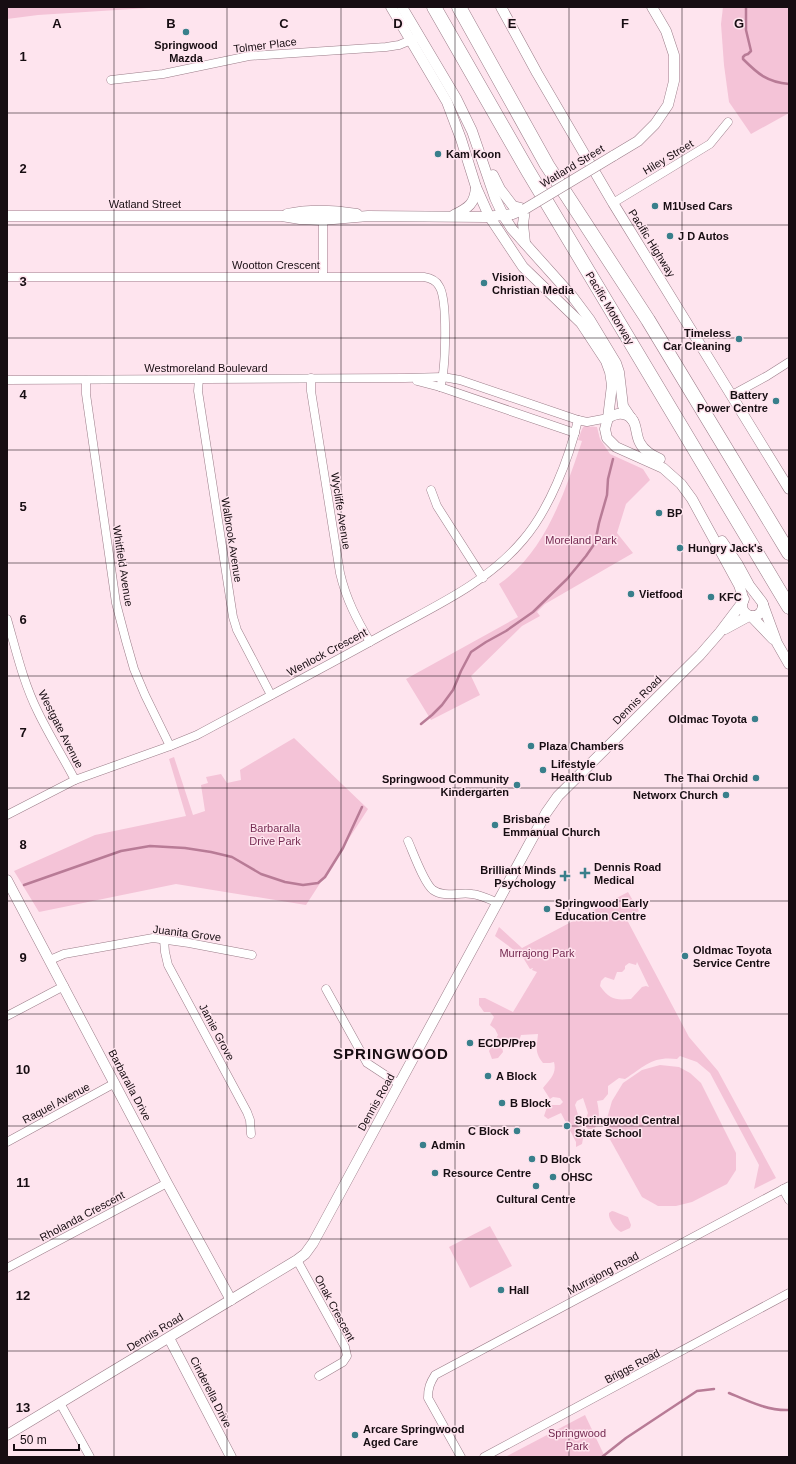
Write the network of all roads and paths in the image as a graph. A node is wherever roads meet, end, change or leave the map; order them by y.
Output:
1 (391, 7) edge
2 (402, 7) edge
3 (434, 7) edge
4 (459, 7) edge
5 (501, 7) edge
6 (652, 7) edge
7 (416, 38) junction
8 (111, 80) dead end
9 (728, 122) dead end
10 (482, 162) junction
11 (476, 187) junction
12 (613, 203) junction
13 (525, 209) junction
14 (503, 215) junction
15 (7, 216) edge
16 (282, 216) junction
17 (368, 216) junction
18 (452, 216) junction
19 (488, 216) junction
20 (323, 220) junction
21 (525, 242) junction
22 (323, 276) junction
23 (7, 277) edge
24 (789, 362) edge
25 (443, 376) junction
26 (311, 378) junction
27 (405, 378) junction
28 (199, 379) junction
29 (7, 380) edge
30 (86, 380) junction
31 (440, 386) junction
32 (732, 395) junction
33 (608, 418) junction
34 (578, 420) junction
35 (633, 421) junction
36 (575, 433) junction
37 (789, 489) edge
38 (431, 490) dead end
39 (789, 553) edge
40 (483, 578) junction
41 (762, 601) junction
42 (743, 602) junction
43 (789, 607) edge
44 (750, 616) junction
45 (7, 618) edge
46 (720, 632) junction
47 (370, 642) junction
48 (777, 643) junction
49 (789, 664) edge
50 (272, 695) junction
51 (170, 746) junction
52 (75, 780) junction
53 (7, 815) edge
54 (408, 841) dead end
55 (7, 880) edge
56 (498, 903) junction
57 (164, 940) junction
58 (252, 955) dead end
59 (50, 960) junction
60 (64, 986) junction
61 (326, 989) dead end
62 (7, 1016) edge
63 (115, 1084) junction
64 (399, 1084) junction
65 (250, 1134) dead end
66 (7, 1142) edge
67 (167, 1183) junction
68 (786, 1187) edge
69 (789, 1200) edge
70 (297, 1260) junction
71 (7, 1268) edge
72 (789, 1294) edge
73 (232, 1300) junction
74 (169, 1338) junction
75 (319, 1376) dead end
76 (60, 1403) junction
77 (7, 1434) edge
78 (90, 1457) edge
79 (231, 1457) edge
80 (461, 1457) edge
81 (484, 1457) edge

1 - 7 street
2 - 7 street
3 - 43 highway, Pacific Motorway
4 - 39 highway
5 - 12 street, Pacific Highway
6 - 13 street, Watland Street, bridge
7 - 8 street, Tolmer Place
7 - 10 street
7 - 11 street
9 - 12 street, Hiley Street
10 - 13 street
10 - 14 street
11 - 18 street
11 - 19 street
12 - 32 street, Pacific Highway
13 - 14 street, Watland Street
13 - 21 street
14 - 19 street, Watland Street
14 - 21 street
15 - 16 street, Watland Street
16 - 17 street, Watland Street
16 - 20 street, Watland Street
17 - 18 street, Watland Street
17 - 20 street, Watland Street
18 - 19 street, Watland Street
19 - 33 street
20 - 22 street
21 - 35 street
22 - 23 street, Wootton Crescent
22 - 25 street, Wootton Crescent
24 - 32 street
25 - 27 street, Westmoreland Boulevard
25 - 31 street, Wootton Crescent
25 - 34 street, Westmoreland Boulevard
26 - 27 street, Westmoreland Boulevard
26 - 28 street, Westmoreland Boulevard
26 - 47 street, Wycliffe Avenue
27 - 31 street, Westmoreland Boulevard
28 - 30 street, Westmoreland Boulevard
28 - 50 street, Walbrook Avenue
29 - 30 street, Westmoreland Boulevard
30 - 51 street, Whitfield Avenue
31 - 36 street, Westmoreland Boulevard
32 - 37 street, Pacific Highway
33 - 34 street, Westmoreland Boulevard
33 - 35 street
33 - 42 street
34 - 36 street, Wenlock Crescent
35 - 41 street
36 - 40 street, Wenlock Crescent
38 - 40 street
40 - 47 street, Wenlock Crescent
41 - 42 street
41 - 44 street
41 - 48 street
42 - 44 street
42 - 46 street, Dennis Road
44 - 46 street, Dennis Road
44 - 48 street
45 - 52 street, Westgate Avenue
46 - 56 street, Dennis Road
47 - 50 street, Wenlock Crescent
48 - 49 street
50 - 51 street, Wenlock Crescent
51 - 52 street, Wenlock Crescent
52 - 53 street, Wenlock Crescent
54 - 56 street
55 - 59 street, Barbaralla Drive
56 - 64 street, Dennis Road
57 - 58 street, Juanita Grove
57 - 59 street, Juanita Grove
57 - 65 street, Jamie Grove
59 - 60 street, Barbaralla Drive
60 - 62 street
60 - 63 street, Barbaralla Drive
61 - 64 street
63 - 66 street, Raquel Avenue
63 - 67 street, Barbaralla Drive
64 - 70 street, Dennis Road
67 - 71 street, Rholanda Crescent
67 - 73 street, Barbaralla Drive
68 - 69 street
68 - 80 street, Murrajong Road
70 - 73 street, Dennis Road
70 - 75 street, Onak Crescent
72 - 81 street, Briggs Road
73 - 74 street, Dennis Road
74 - 76 street, Dennis Road
74 - 79 street, Cinderella Drive
76 - 77 street, Dennis Road
76 - 78 street

